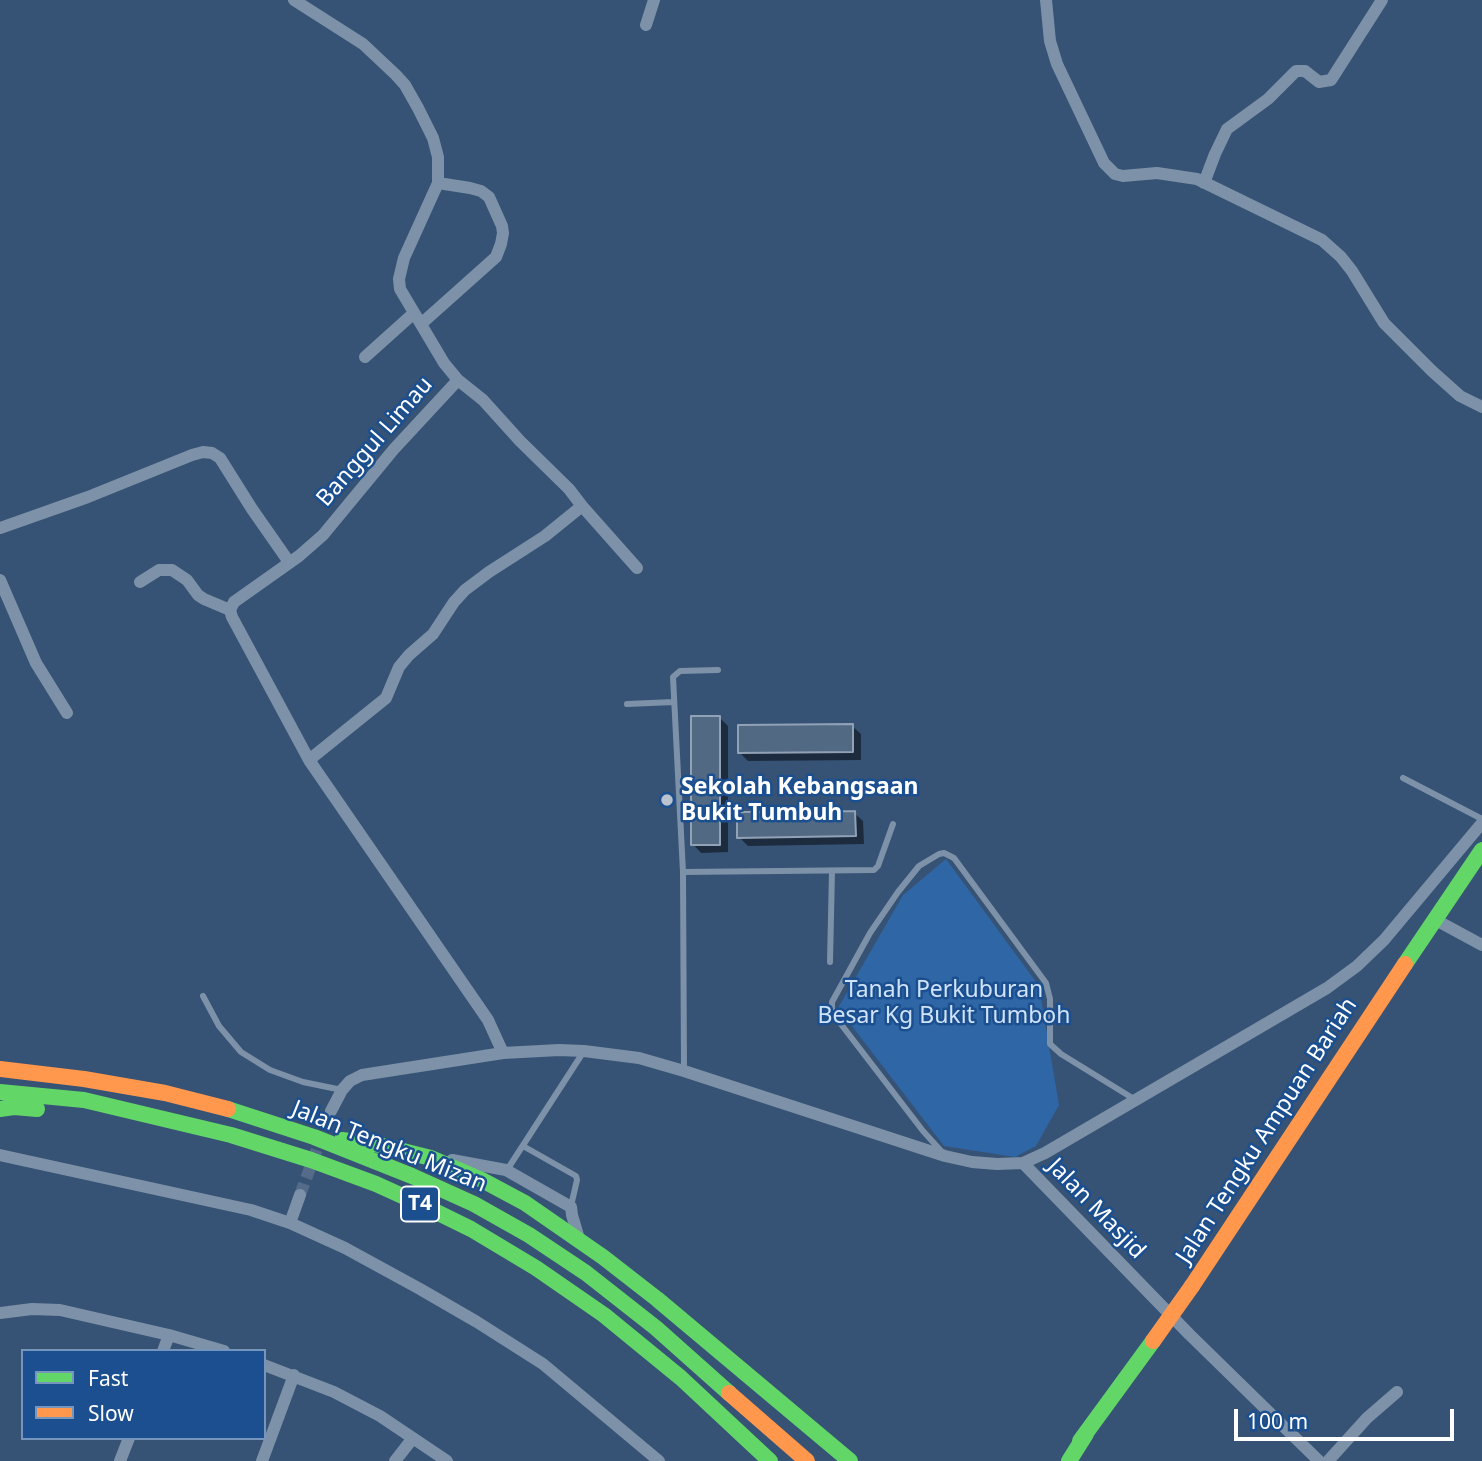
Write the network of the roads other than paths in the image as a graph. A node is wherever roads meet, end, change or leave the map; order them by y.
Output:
1 (294, 0) edge
2 (654, 0) edge
3 (1046, 0) edge
4 (1382, 0) edge
5 (646, 25) dead end
6 (438, 183) junction
7 (1204, 183) junction
8 (414, 313) junction
9 (421, 324) junction
10 (365, 356) dead end
11 (458, 380) junction
12 (1482, 407) edge
13 (582, 506) junction
14 (0, 528) edge
15 (289, 562) junction
16 (636, 568) dead end
17 (0, 580) edge
18 (140, 582) dead end
19 (230, 610) junction
20 (718, 670) dead end
21 (674, 702) junction
22 (627, 704) dead end
23 (67, 713) dead end
24 (309, 760) junction
25 (1403, 778) dead end
26 (1482, 821) edge
27 (893, 824) dead end
28 (1482, 850) edge
29 (832, 871) junction
30 (683, 872) junction
31 (1434, 919) junction
32 (1482, 945) edge
33 (830, 962) dead end
34 (203, 996) dead end
35 (584, 1051) junction
36 (503, 1053) junction
37 (0, 1069) edge
38 (684, 1071) junction
39 (342, 1090) junction
40 (0, 1092) edge
41 (1135, 1100) junction
42 (0, 1108) edge
43 (331, 1111) tunnel mouth
44 (155, 1117) junction
45 (314, 1137) junction
46 (523, 1146) junction
47 (0, 1155) edge
48 (946, 1156) junction
49 (431, 1158) junction
50 (1023, 1163) junction
51 (506, 1170) junction
52 (300, 1195) tunnel mouth
53 (571, 1207) junction
54 (290, 1223) junction
55 (579, 1240) junction
56 (0, 1313) edge
57 (169, 1335) junction
58 (164, 1349) edge
59 (217, 1349) edge
60 (266, 1366) edge
61 (294, 1375) junction
62 (1397, 1392) dead end
63 (1086, 1434) junction
64 (413, 1438) junction
65 (747, 1438) junction
66 (128, 1440) edge
67 (120, 1461) edge
68 (262, 1461) edge
69 (395, 1461) edge
70 (447, 1461) edge
71 (659, 1461) edge
72 (770, 1461) edge
73 (776, 1461) edge
74 (807, 1461) edge
75 (850, 1461) edge
76 (1063, 1461) edge
77 (1069, 1461) edge
78 (1319, 1461) edge
79 (1328, 1461) edge

1 - 6 street, Banggul Limau
2 - 5 street
3 - 7 street
4 - 7 street
6 - 8 street, Banggul Limau
6 - 9 street
7 - 12 street
8 - 9 street, Banggul Limau
8 - 10 street
9 - 11 street, Banggul Limau
11 - 13 street
11 - 15 street, Banggul Limau
13 - 16 street
13 - 24 street
14 - 15 street
15 - 19 street, Banggul Limau
17 - 23 street
18 - 19 street
19 - 24 street
20 - 21 lane
21 - 22 lane
21 - 30 lane
24 - 36 street
25 - 26 lane
26 - 41 street
27 - 29 lane
28 - 31 main road, Jalan Tengku Ampuan Bariah
29 - 30 lane
29 - 33 lane
30 - 38 lane
31 - 32 street
31 - 63 main road, Jalan Tengku Ampuan Bariah, bridge
34 - 39 lane
35 - 36 street
35 - 38 street
35 - 46 lane
36 - 39 street
37 - 45 main road, Jalan Tengku Mizan / T4
38 - 48 street
39 - 43 street
40 - 44 main road, Jalan Tengku Mizan / T4
41 - 48 lane
41 - 50 street
42 - 44 main road
44 - 65 main road, Jalan Tengku Mizan / T4
45 - 49 main road
45 - 74 main road, Jalan Tengku Mizan / T4
46 - 51 lane
46 - 53 lane
47 - 54 street
48 - 50 street
49 - 51 street
49 - 55 main road
50 - 78 street, Jalan Masjid
51 - 53 street
52 - 54 street
53 - 55 street
54 - 71 street
55 - 75 main road
56 - 57 street
57 - 58 street
57 - 59 street
60 - 61 street
61 - 64 street
61 - 68 street
62 - 79 street
63 - 76 main road
63 - 77 main road
64 - 69 street
64 - 70 street
65 - 72 main road, Jalan Tengku Mizan / T4
65 - 73 main road
66 - 67 street

